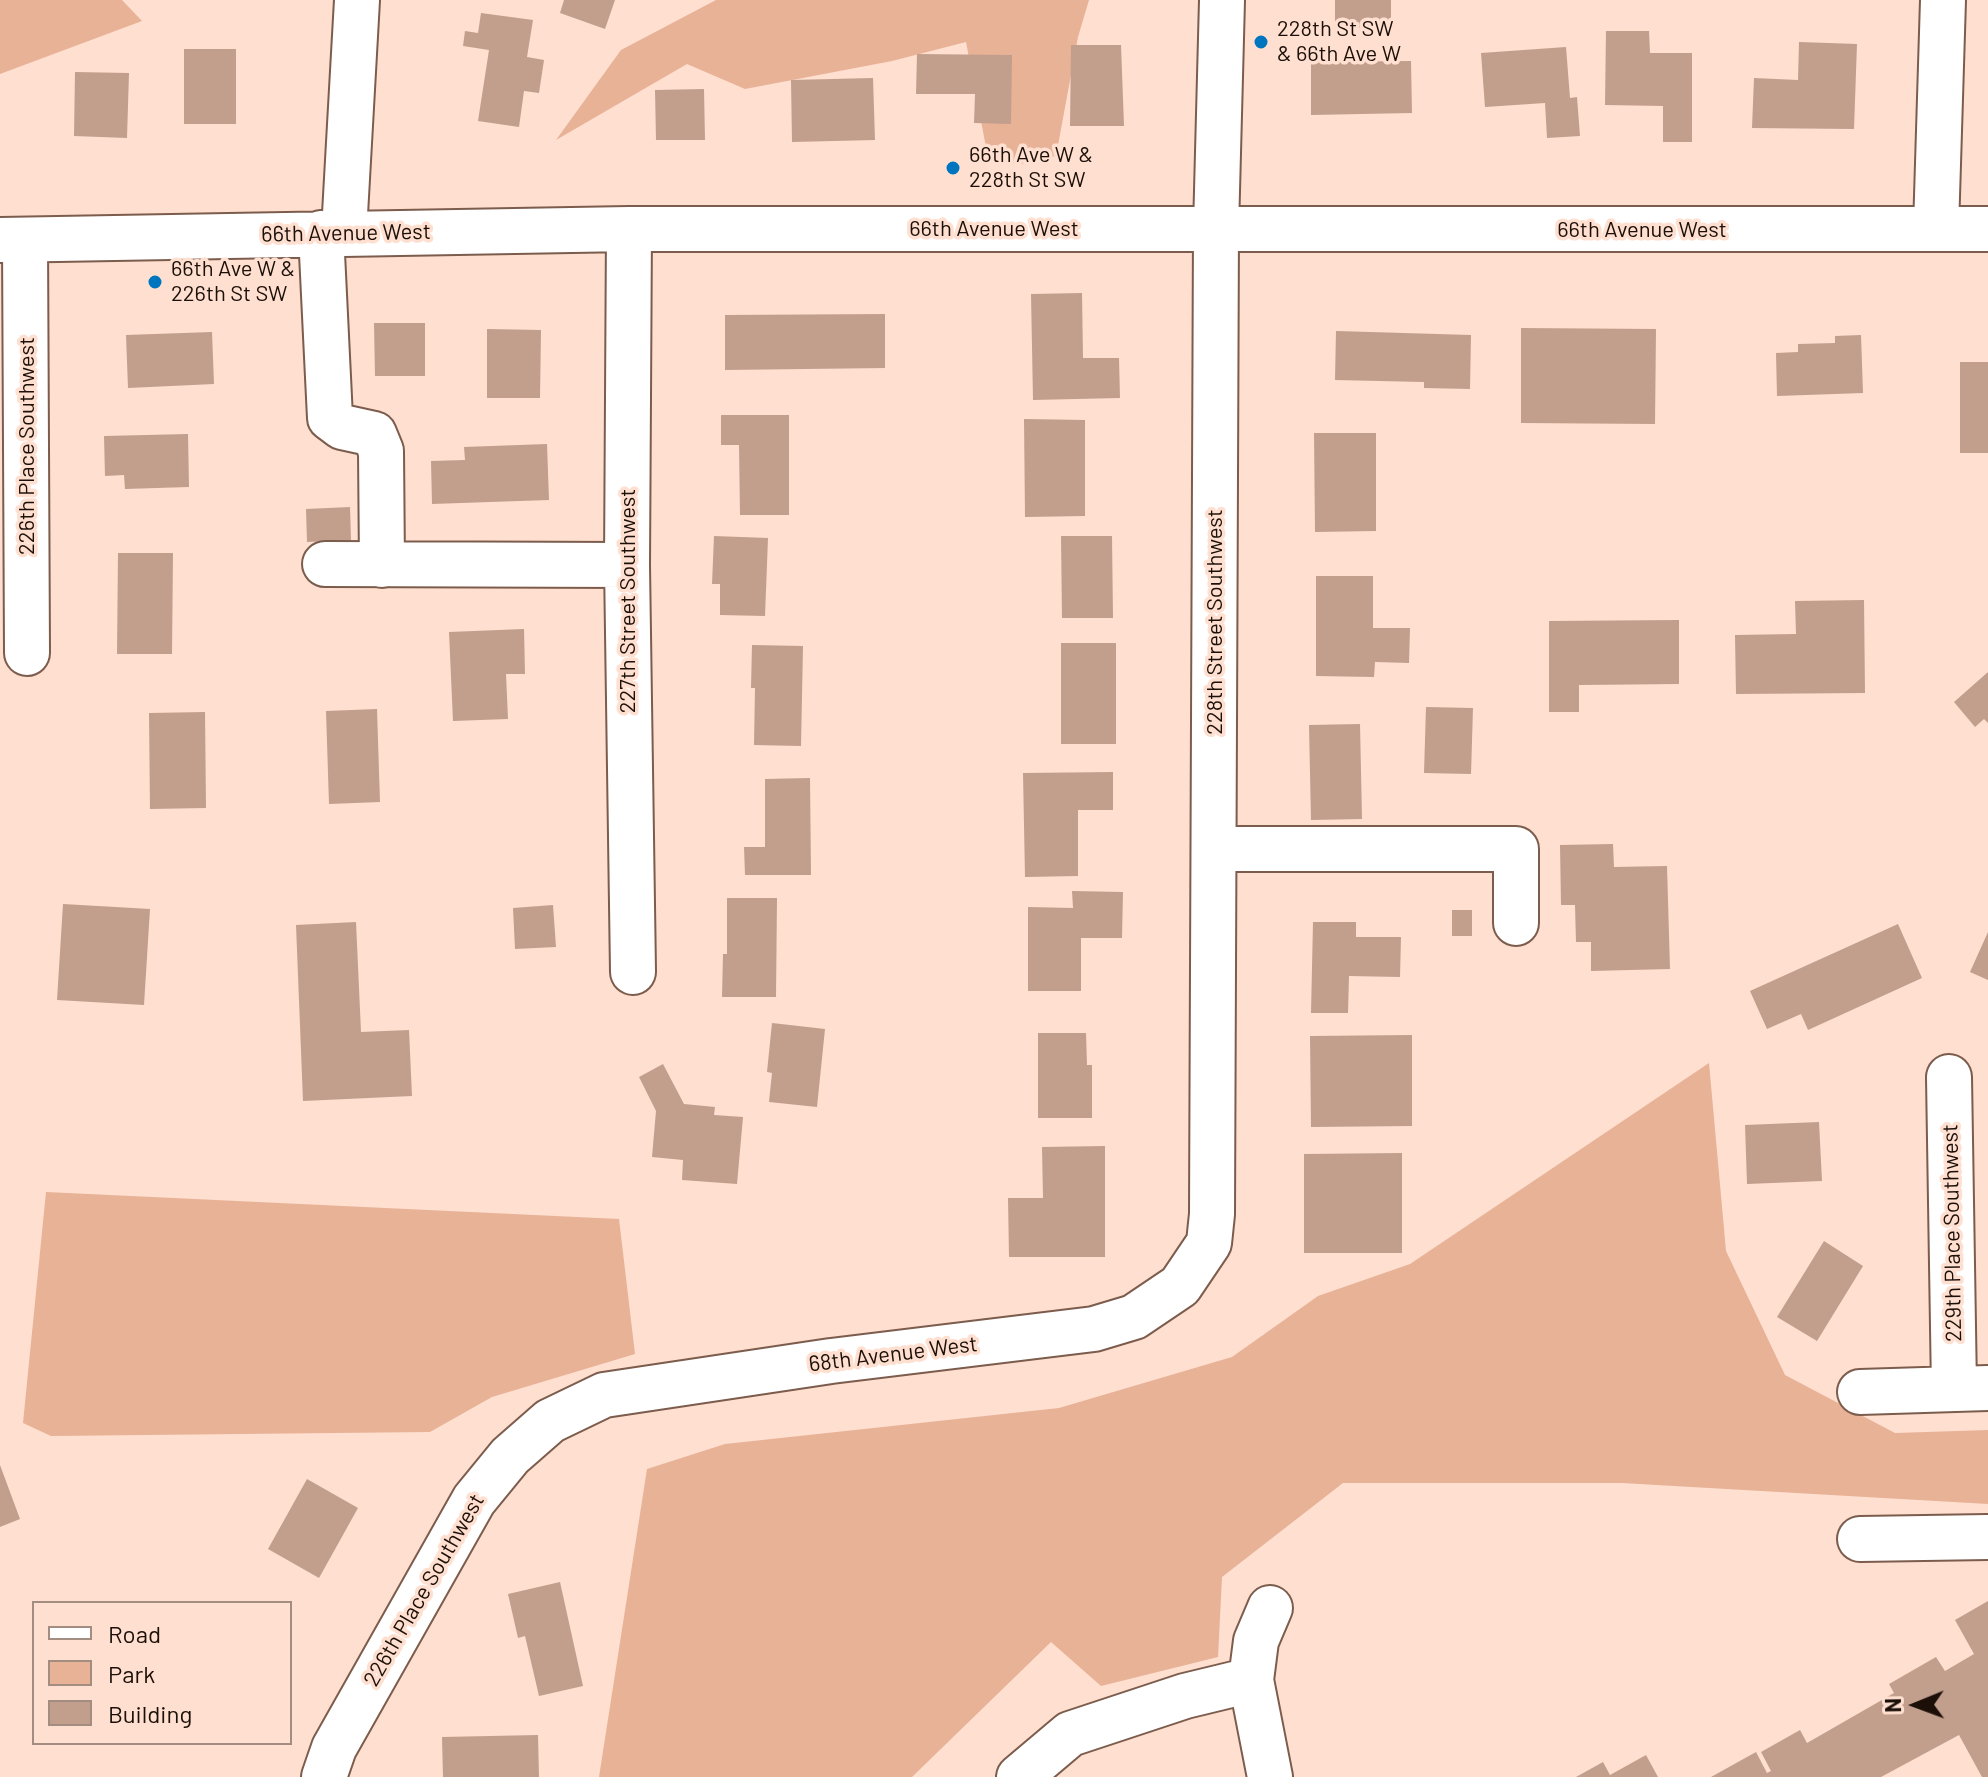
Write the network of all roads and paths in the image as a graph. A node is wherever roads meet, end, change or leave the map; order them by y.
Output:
1 (357, 0) edge
2 (1222, 0) edge
3 (1943, 0) edge
4 (629, 229) junction
5 (1216, 229) junction
6 (1936, 229) junction
7 (1988, 229) edge
8 (333, 233) junction
9 (12, 240) edge
10 (325, 564) dead end
11 (382, 565) junction
12 (627, 565) junction
13 (27, 653) dead end
14 (1214, 849) junction
15 (1516, 923) dead end
16 (633, 972) dead end
17 (1949, 1077) dead end
18 (1209, 1243) joint
19 (1971, 1389) edge
20 (1860, 1392) dead end
21 (550, 1421) joint
22 (1988, 1537) edge
23 (1860, 1539) dead end
24 (1270, 1608) dead end
25 (1251, 1680) junction
26 (324, 1777) edge
27 (1019, 1777) edge
28 (1270, 1777) edge

1 - 8 street
2 - 5 street, 228th Street Southwest
3 - 6 street
4 - 5 street, 66th Avenue West
4 - 8 street, 66th Avenue West
4 - 12 street, 227th Street Southwest
5 - 6 street, 66th Avenue West
5 - 14 street, 228th Street Southwest
6 - 7 street, 66th Avenue West
8 - 9 street, 66th Avenue West
8 - 11 street
9 - 13 street, 226th Place Southwest
10 - 11 street
11 - 12 street
12 - 16 street, 227th Street Southwest
14 - 15 street
14 - 18 street, 228th Street Southwest
17 - 19 street, 229th Place Southwest
18 - 21 street, 68th Avenue West
19 - 20 street
21 - 26 street, 226th Place Southwest
22 - 23 street
24 - 25 street
25 - 27 street
25 - 28 street

